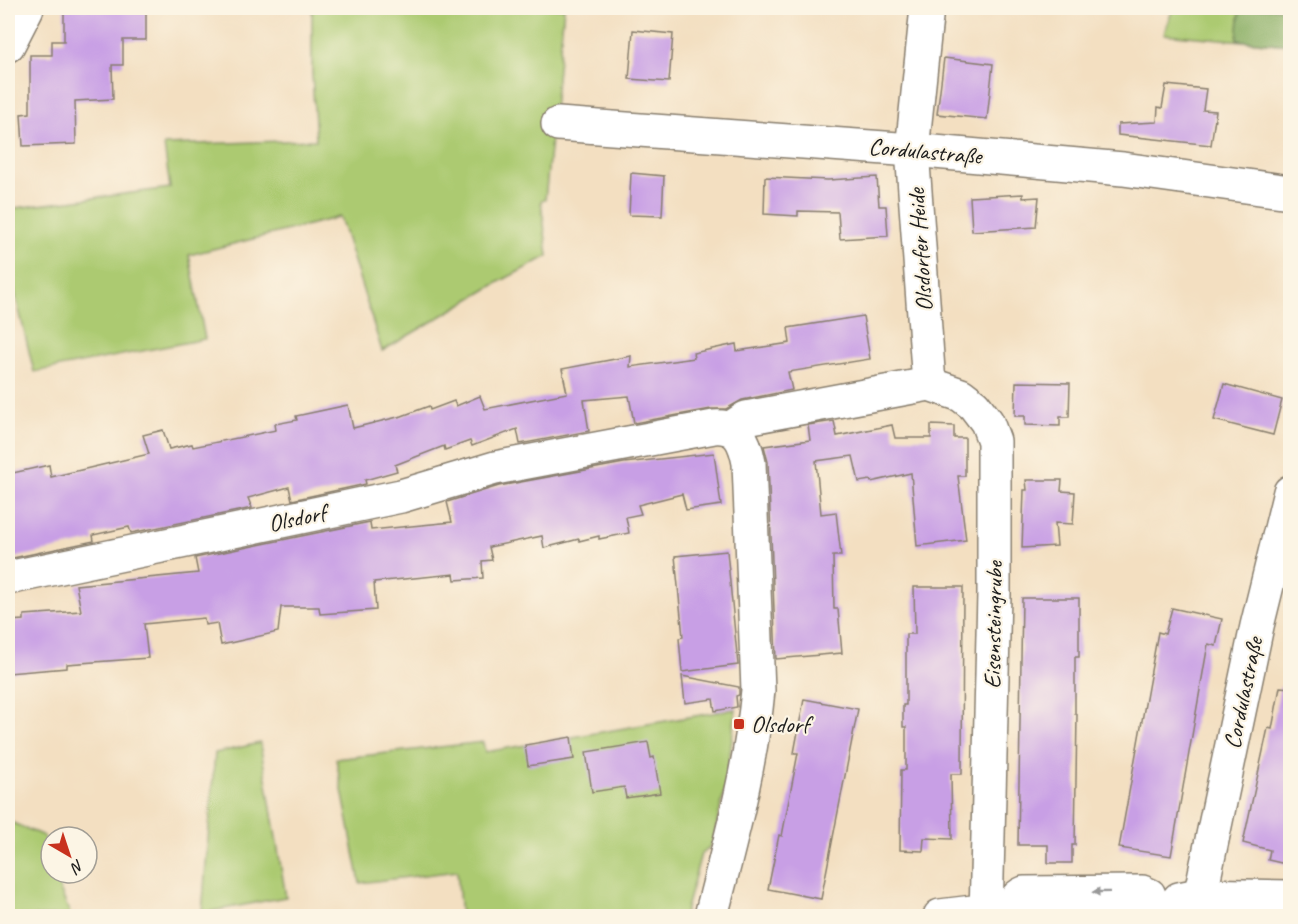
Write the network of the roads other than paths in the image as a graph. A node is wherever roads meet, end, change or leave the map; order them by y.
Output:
1 (27, 8) edge
2 (927, 8) edge
3 (8, 45) edge
4 (558, 124) dead end
5 (912, 150) junction
6 (1290, 192) edge
7 (921, 386) junction
8 (731, 428) junction
9 (1290, 492) edge
10 (8, 578) edge
11 (1290, 897) edge
12 (1198, 906) edge
13 (1011, 913) edge
14 (714, 916) edge
15 (940, 916) edge

1 - 3 street
2 - 5 street, Olsdorfer Heide
4 - 5 street, Cordulastraße
5 - 6 street, Cordulastraße
5 - 7 street, Olsdorfer Heide
7 - 8 street
7 - 13 street, Eisensteingrube
8 - 10 street, Olsdorf
8 - 14 street
9 - 12 street, Cordulastraße
11 - 12 street
12 - 13 street
13 - 15 street

